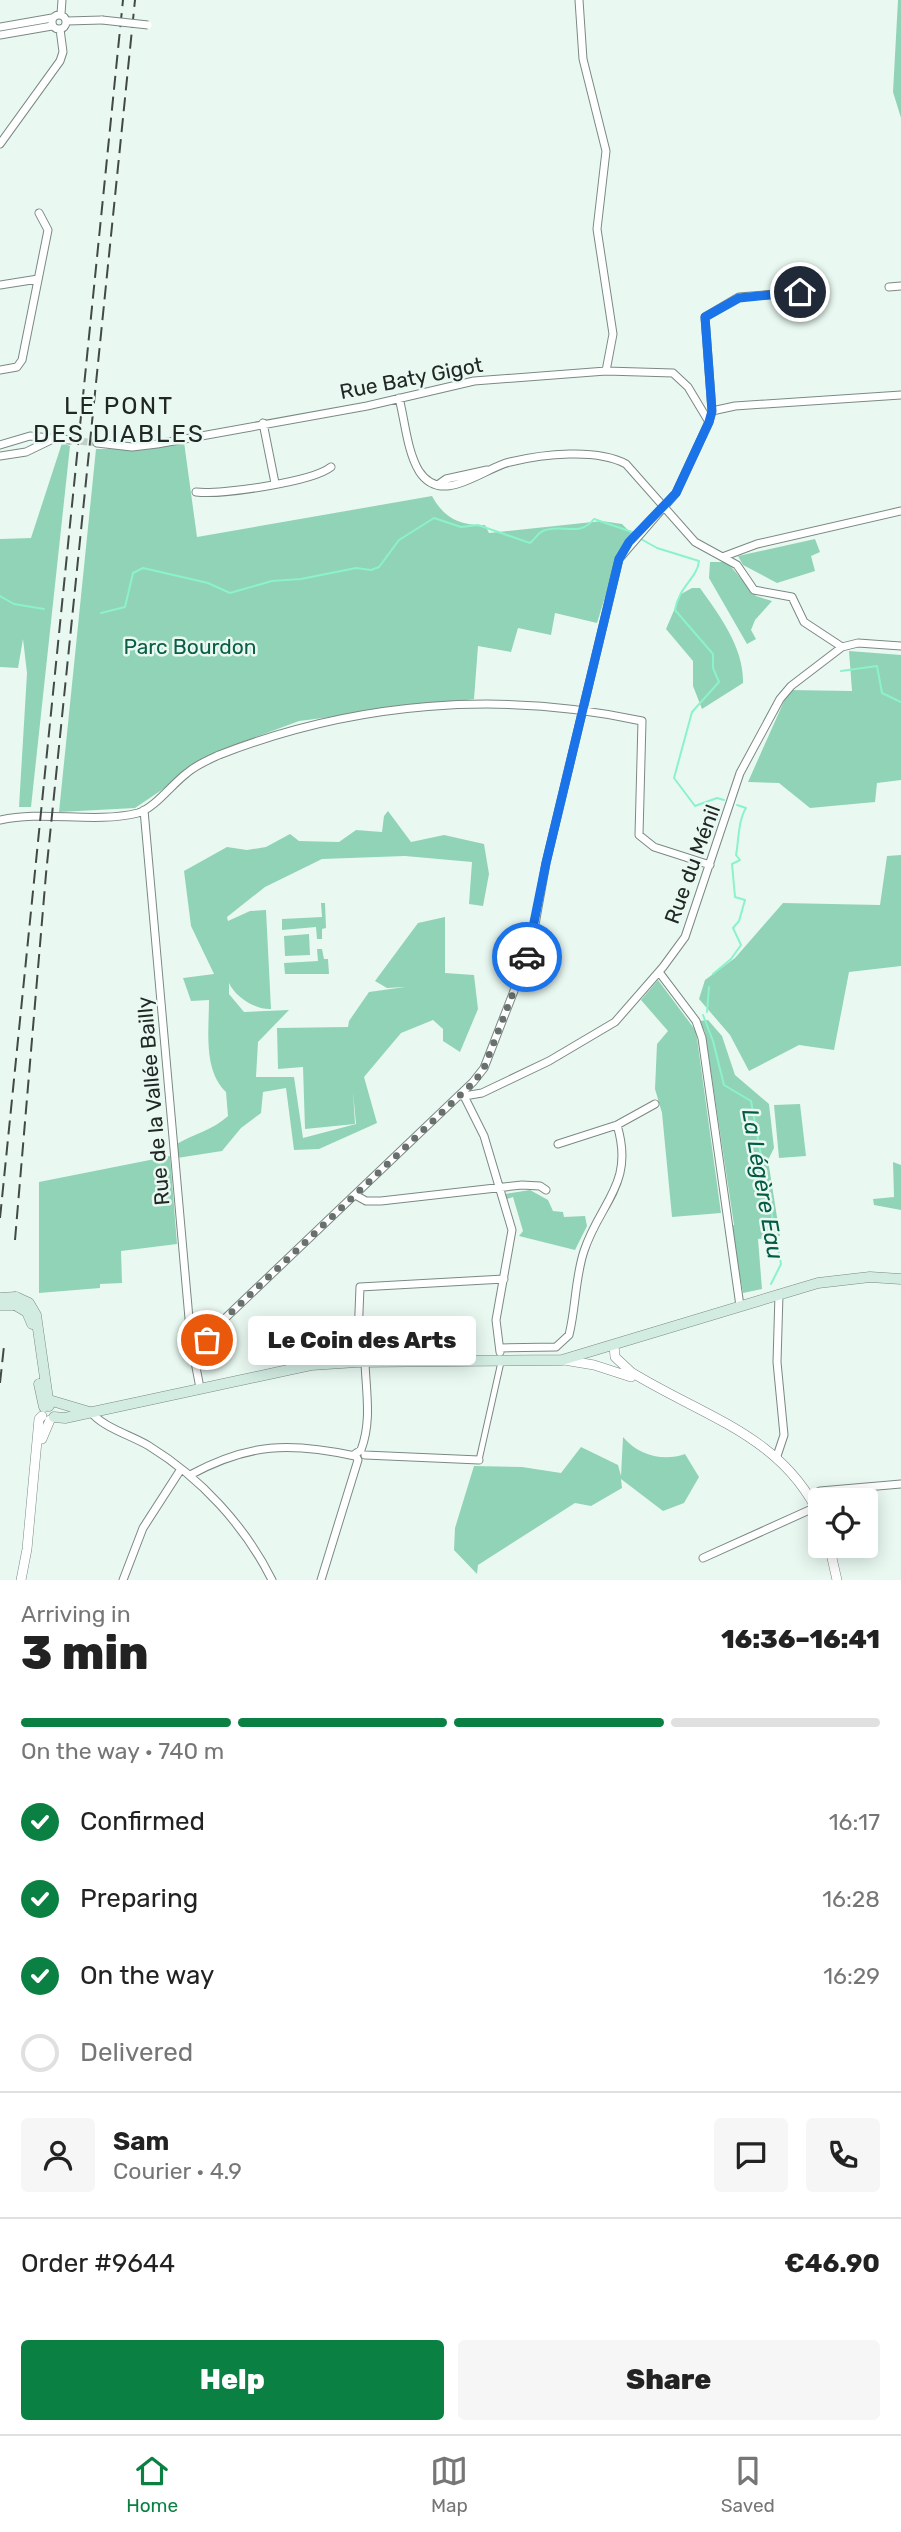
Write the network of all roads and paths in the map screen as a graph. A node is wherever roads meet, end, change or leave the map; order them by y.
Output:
1 (62, 0) edge
2 (579, 0) edge
3 (64, 17) junction
4 (55, 25) junction
5 (148, 25) dead end
6 (0, 27) edge
7 (0, 35) edge
8 (0, 144) edge
9 (39, 213) dead end
10 (38, 279) junction
11 (0, 285) edge
12 (901, 286) edge
13 (889, 287) dead end
14 (800, 292) dead end
15 (0, 370) edge
16 (606, 371) junction
17 (901, 395) edge
18 (399, 398) junction
19 (712, 411) junction
20 (709, 422) junction
21 (263, 423) junction
22 (56, 438) junction
23 (70, 440) tunnel mouth
24 (97, 443) tunnel mouth
25 (0, 445) edge
26 (0, 456) edge
27 (331, 467) dead end
28 (275, 483) junction
29 (196, 492) dead end
30 (664, 507) junction
31 (901, 511) edge
32 (725, 556) junction
33 (901, 646) edge
34 (842, 647) junction
35 (583, 709) junction
36 (145, 810) junction
37 (0, 820) edge
38 (710, 865) junction
39 (659, 972) junction
40 (462, 1096) junction
41 (655, 1104) dead end
42 (617, 1125) junction
43 (558, 1144) dead end
44 (498, 1189) junction
45 (546, 1190) dead end
46 (357, 1196) junction
47 (504, 1279) junction
48 (901, 1279) edge
49 (779, 1294) junction
50 (0, 1298) edge
51 (15, 1301) junction
52 (0, 1305) edge
53 (740, 1306) junction
54 (614, 1345) junction
55 (500, 1349) junction
56 (598, 1350) junction
57 (562, 1360) junction
58 (197, 1362) junction
59 (361, 1362) junction
60 (500, 1362) junction
61 (603, 1367) junction
62 (652, 1385) junction
63 (200, 1388) junction
64 (106, 1408) junction
65 (49, 1411) junction
66 (90, 1411) junction
67 (113, 1426) junction
68 (360, 1455) junction
69 (778, 1456) junction
70 (479, 1460) joint
71 (181, 1469) junction
72 (190, 1475) junction
73 (901, 1484) edge
74 (847, 1488) edge
75 (808, 1494) edge
76 (808, 1511) edge
77 (703, 1558) dead end
78 (832, 1558) edge
79 (21, 1580) edge
80 (27, 1580) edge
81 (123, 1580) edge
82 (272, 1580) edge
83 (321, 1580) edge
84 (837, 1580) edge

1 - 3 street
2 - 16 street
3 - 4 street
3 - 4 street
3 - 5 street, bridge
4 - 6 street
4 - 7 street
4 - 8 street
9 - 10 street
10 - 11 street
10 - 15 street
12 - 13 street
14 - 19 street
16 - 18 street, Rue Baty Gigot
16 - 20 street, Rue Baty Gigot
17 - 19 street
18 - 21 street, Rue Baty Gigot
18 - 30 street
19 - 20 street
20 - 30 street
21 - 24 street, Rue Baty Gigot
21 - 28 street
22 - 23 street
22 - 25 street
22 - 26 street
27 - 28 street
28 - 29 street
30 - 32 street
30 - 35 street
31 - 32 street
32 - 34 street
33 - 34 street
34 - 38 street, Rue du Ménil
35 - 36 street
35 - 38 street
35 - 40 street
36 - 37 street
36 - 58 street, Rue de la Vallée Bailly
38 - 39 street, Rue du Ménil
39 - 40 street, Rue du Ménil
39 - 53 street
40 - 44 street
40 - 46 street, Rue du Ménil
41 - 42 street
42 - 43 street
42 - 55 street
44 - 45 street
44 - 46 street
44 - 47 street
46 - 58 street, Rue du Ménil
47 - 55 street
47 - 59 street
48 - 49 main road
49 - 53 main road
49 - 69 street
50 - 51 main road, bridge
51 - 52 main road, bridge
51 - 65 main road
53 - 54 main road
54 - 56 main road
54 - 62 street
55 - 60 street
56 - 57 main road
56 - 61 street
57 - 60 main road
57 - 61 street
58 - 63 street, Rue de la Vallée Bailly
59 - 60 main road
59 - 63 main road
59 - 68 street
60 - 70 street
61 - 62 street
62 - 69 street
63 - 64 main road
64 - 66 main road
64 - 67 street
65 - 66 main road
65 - 66 main road
65 - 79 street
65 - 80 street
66 - 67 street
67 - 71 street
68 - 70 street
68 - 72 street
68 - 83 street
69 - 75 street
71 - 72 street
71 - 81 street
72 - 82 street
73 - 74 street
76 - 77 street
78 - 84 street

